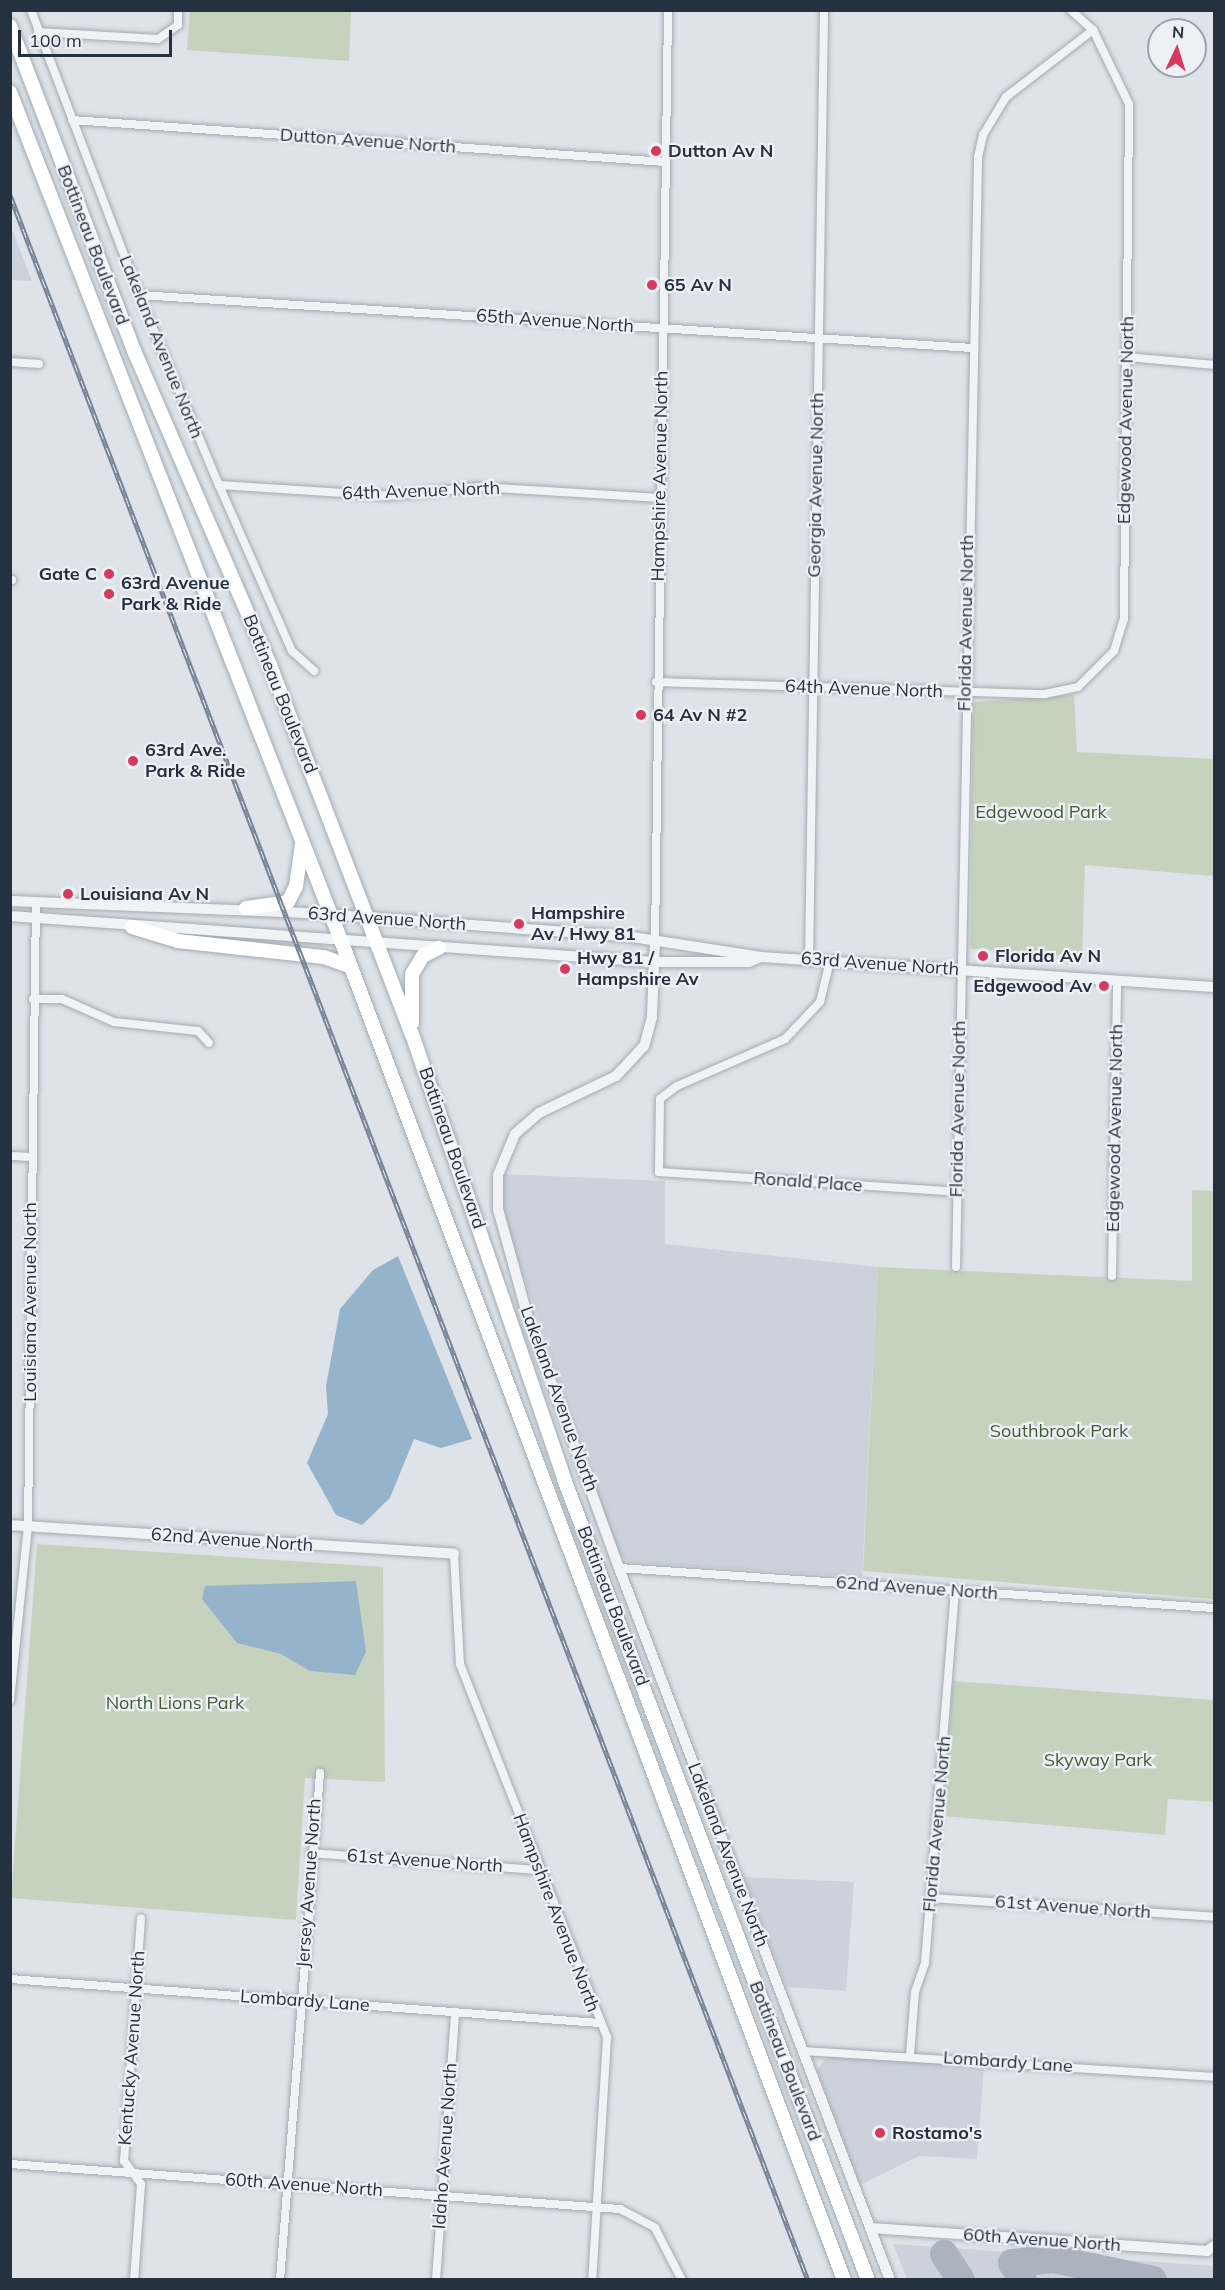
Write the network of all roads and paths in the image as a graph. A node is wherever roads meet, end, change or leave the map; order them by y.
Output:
1 (31, 10) edge
2 (178, 10) edge
3 (668, 10) edge
4 (824, 10) edge
5 (1071, 10) edge
6 (10, 26) edge
7 (1093, 30) junction
8 (38, 32) junction
9 (10, 92) edge
10 (72, 120) junction
11 (665, 162) junction
12 (139, 295) junction
13 (662, 328) junction
14 (819, 339) junction
15 (971, 348) junction
16 (1126, 357) junction
17 (10, 362) edge
18 (39, 364) dead end
19 (1215, 365) edge
20 (219, 485) junction
21 (660, 498) junction
22 (314, 671) dead end
23 (656, 682) junction
24 (813, 687) junction
25 (964, 692) junction
26 (302, 842) junction
27 (10, 901) edge
28 (36, 902) junction
29 (246, 908) junction
30 (331, 915) junction
31 (10, 916) edge
32 (366, 917) junction
33 (35, 918) junction
34 (132, 927) junction
35 (655, 941) junction
36 (342, 942) junction
37 (376, 944) junction
38 (439, 948) junction
39 (761, 957) junction
40 (808, 959) junction
41 (830, 961) junction
42 (654, 962) junction
43 (351, 967) junction
44 (960, 970) junction
45 (1117, 981) junction
46 (1215, 987) edge
47 (33, 999) junction
48 (412, 1034) junction
49 (209, 1043) dead end
50 (10, 1156) edge
51 (31, 1156) junction
52 (957, 1192) junction
53 (956, 1267) dead end
54 (1112, 1276) dead end
55 (10, 1525) edge
56 (28, 1527) junction
57 (454, 1554) joint
58 (619, 1568) junction
59 (955, 1591) junction
60 (1215, 1608) edge
61 (10, 1700) edge
62 (320, 1773) dead end
63 (311, 1853) junction
64 (539, 1870) junction
65 (931, 1898) junction
66 (1215, 1917) edge
67 (141, 1919) dead end
68 (10, 1979) edge
69 (136, 1988) junction
70 (300, 2001) junction
71 (455, 2012) junction
72 (599, 2023) junction
73 (803, 2051) junction
74 (910, 2055) junction
75 (1215, 2077) edge
76 (10, 2164) edge
77 (132, 2173) junction
78 (287, 2184) junction
79 (442, 2196) junction
80 (598, 2207) junction
81 (870, 2228) junction
82 (1214, 2247) edge
83 (134, 2280) edge
84 (280, 2280) edge
85 (435, 2280) edge
86 (592, 2280) edge
87 (682, 2280) edge
88 (844, 2280) edge
89 (868, 2280) edge
90 (890, 2280) edge

1 - 8 street, Lakeland Avenue North
2 - 8 street
3 - 11 street, Hampshire Avenue North
4 - 14 street, Georgia Avenue North
5 - 7 street
6 - 32 highway, Bottineau Boulevard
7 - 15 street, Florida Avenue North
7 - 16 street, Edgewood Avenue North
8 - 10 street, Lakeland Avenue North
9 - 26 highway, Bottineau Boulevard
10 - 11 street, Dutton Avenue North
10 - 12 street, Lakeland Avenue North
11 - 13 street, Hampshire Avenue North
12 - 13 street, 65th Avenue North
12 - 20 street, Lakeland Avenue North
13 - 14 street, 65th Avenue North
13 - 21 street, Hampshire Avenue North
14 - 15 street, 65th Avenue North
14 - 24 street, Georgia Avenue North
15 - 25 street, Florida Avenue North
16 - 19 street
16 - 25 street, Edgewood Avenue North
17 - 18 street
20 - 21 street, 64th Avenue North
20 - 22 street, Lakeland Avenue North
21 - 23 street, Hampshire Avenue North
23 - 24 street, 64th Avenue North
23 - 35 street, Hampshire Avenue North
24 - 25 street, 64th Avenue North
24 - 40 street, Georgia Avenue North
25 - 44 street, Florida Avenue North
26 - 29 highway
26 - 30 highway, Bottineau Boulevard
27 - 28 street, 63rd Avenue North
28 - 29 street, 63rd Avenue North
28 - 33 street, Louisiana Avenue North
29 - 30 street, 63rd Avenue North
30 - 32 street, 63rd Avenue North
30 - 36 highway, Bottineau Boulevard
31 - 33 street, 63rd Avenue North
32 - 35 street, 63rd Avenue North
32 - 37 highway, Bottineau Boulevard
33 - 34 street, 63rd Avenue North
33 - 47 street, Louisiana Avenue North
34 - 36 street, 63rd Avenue North
34 - 43 highway
35 - 39 street, 63rd Avenue North
35 - 42 street, Lakeland Avenue North
36 - 37 street, 63rd Avenue North
36 - 43 highway, Bottineau Boulevard
37 - 38 street, 63rd Avenue North
37 - 48 highway, Bottineau Boulevard
38 - 42 street, 63rd Avenue North
38 - 48 highway
39 - 40 street, 63rd Avenue North
39 - 42 street, 63rd Avenue North
40 - 41 street, 63rd Avenue North
41 - 44 street, 63rd Avenue North
41 - 52 street, Ronald Place
42 - 58 street, Lakeland Avenue North
43 - 88 highway, Bottineau Boulevard
44 - 45 street, 63rd Avenue North
44 - 52 street, Florida Avenue North
45 - 46 street, 63rd Avenue North
45 - 54 street, Edgewood Avenue North
47 - 49 street
47 - 51 street, Louisiana Avenue North
48 - 89 highway, Bottineau Boulevard
50 - 51 street
51 - 56 street, Louisiana Avenue North
52 - 53 street, Florida Avenue North
55 - 56 street, 62nd Avenue North
56 - 57 street, 62nd Avenue North
56 - 61 street, Louisiana Avenue North
57 - 64 street, Hampshire Avenue North
58 - 59 street, 62nd Avenue North
58 - 73 street, Lakeland Avenue North
59 - 60 street, 62nd Avenue North
59 - 65 street, Florida Avenue North
62 - 63 street, Jersey Avenue North
63 - 64 street, 61st Avenue North
63 - 70 street, Jersey Avenue North
64 - 72 street, Hampshire Avenue North
65 - 66 street, 61st Avenue North
65 - 74 street, Florida Avenue North
67 - 69 street, Kentucky Avenue North
68 - 69 street, Lombardy Lane
69 - 70 street, Lombardy Lane
69 - 77 street, Kentucky Avenue North
70 - 71 street, Lombardy Lane
70 - 78 street, Jersey Avenue North
71 - 72 street, Lombardy Lane
71 - 79 street, Idaho Avenue North
72 - 80 street, Hampshire Avenue North
73 - 74 street, Lombardy Lane
73 - 81 street, Lakeland Avenue North
74 - 75 street, Lombardy Lane
76 - 77 street, 60th Avenue North
77 - 78 street, 60th Avenue North
77 - 83 street, Kentucky Avenue North
78 - 79 street, 60th Avenue North
78 - 84 street, Jersey Avenue North
79 - 80 street, 60th Avenue North
79 - 85 street, Idaho Avenue North
80 - 86 street, Hampshire Avenue North
80 - 87 street, 60th Avenue North
81 - 82 street, 60th Avenue North
81 - 90 street, Lakeland Avenue North

